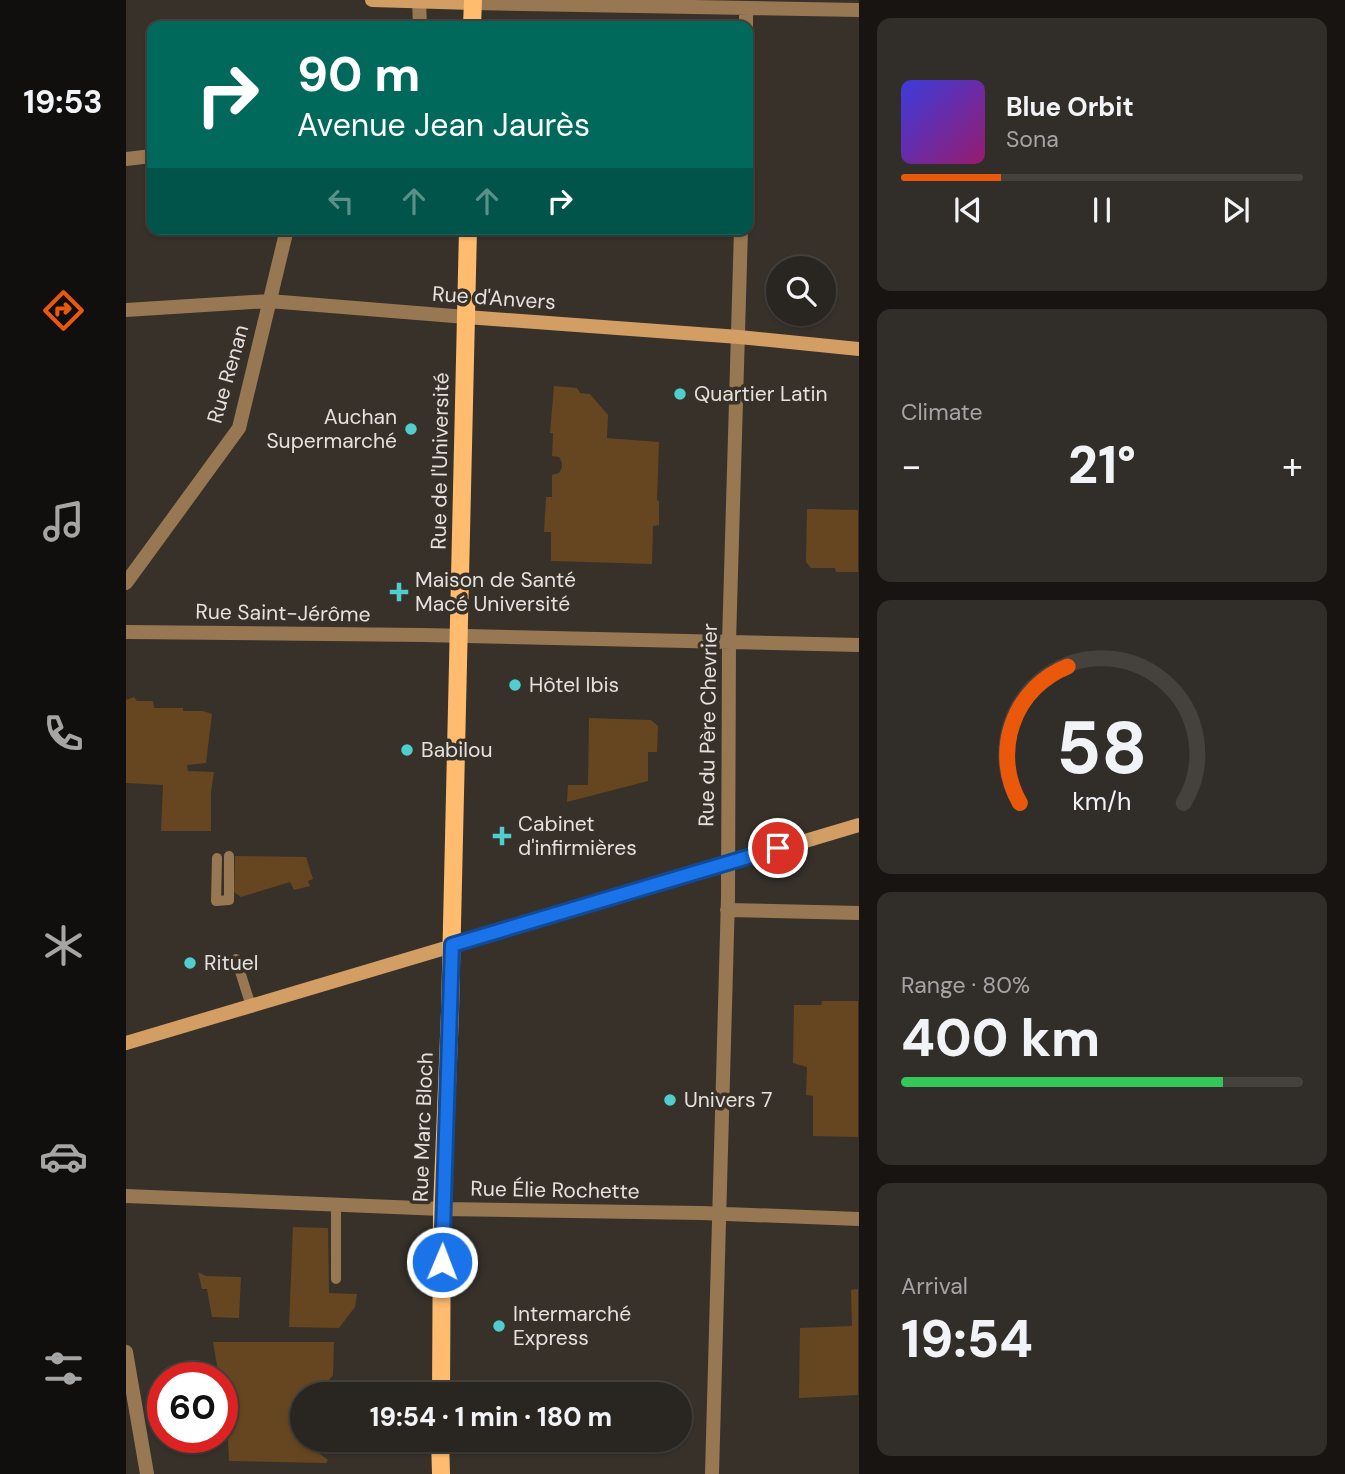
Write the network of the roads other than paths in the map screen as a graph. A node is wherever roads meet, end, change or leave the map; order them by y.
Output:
1 (372, 0) edge
2 (419, 1) edge
3 (473, 1) edge
4 (746, 8) junction
5 (859, 10) edge
6 (420, 21) edge
7 (472, 21) edge
8 (746, 21) edge
9 (147, 157) edge
10 (126, 159) edge
11 (286, 235) edge
12 (468, 235) edge
13 (741, 235) edge
14 (269, 301) junction
15 (126, 310) edge
16 (466, 317) junction
17 (739, 337) junction
18 (859, 349) edge
19 (126, 583) edge
20 (126, 632) edge
21 (458, 637) junction
22 (729, 642) junction
23 (859, 645) edge
24 (859, 825) edge
25 (223, 857) dead end
26 (727, 863) junction
27 (727, 910) junction
28 (220, 912) dead end
29 (859, 913) edge
30 (452, 945) junction
31 (236, 959) dead end
32 (251, 1006) junction
33 (126, 1043) edge
34 (126, 1196) edge
35 (336, 1205) junction
36 (442, 1209) junction
37 (718, 1214) junction
38 (859, 1219) edge
39 (336, 1279) dead end
40 (126, 1352) edge
41 (441, 1382) edge
42 (440, 1452) edge
43 (147, 1474) edge
44 (441, 1474) edge
45 (712, 1474) edge

1 - 2 main road
2 - 3 main road
2 - 6 street
3 - 4 street
3 - 7 main road
4 - 5 street
4 - 8 street
9 - 10 street
11 - 14 street, Rue Renan
12 - 16 main road, Rue de l'Université
13 - 17 street, Rue du Père Chevrier
14 - 15 street, Rue d'Anvers
14 - 16 street, Rue d'Anvers
14 - 19 street, Rue Renan
16 - 17 main road, Rue d'Anvers
16 - 21 main road, Rue de l'Université
17 - 18 main road, Rue d'Anvers
17 - 22 street, Rue du Père Chevrier
20 - 21 street, Rue Saint-Jérôme
21 - 22 street, Rue Saint-Jérôme
21 - 30 main road, Rue de l'Université
22 - 23 street, Rue Saint-Jérôme
22 - 26 street, Rue du Père Chevrier
24 - 26 main road
25 - 28 lane
26 - 27 street, Rue du Père Chevrier
26 - 30 main road
27 - 29 street
27 - 37 street, Rue du Père Chevrier
30 - 32 main road
30 - 36 main road, Rue Marc Bloch
31 - 32 lane
32 - 33 main road
34 - 35 street, Rue Élie Rochette
35 - 36 street, Rue Élie Rochette
35 - 39 lane
36 - 37 street, Rue Élie Rochette
36 - 41 main road, Rue Marc Bloch
37 - 38 street, Rue Élie Rochette
37 - 45 street, Rue du Père Chevrier
40 - 43 street
42 - 44 main road

